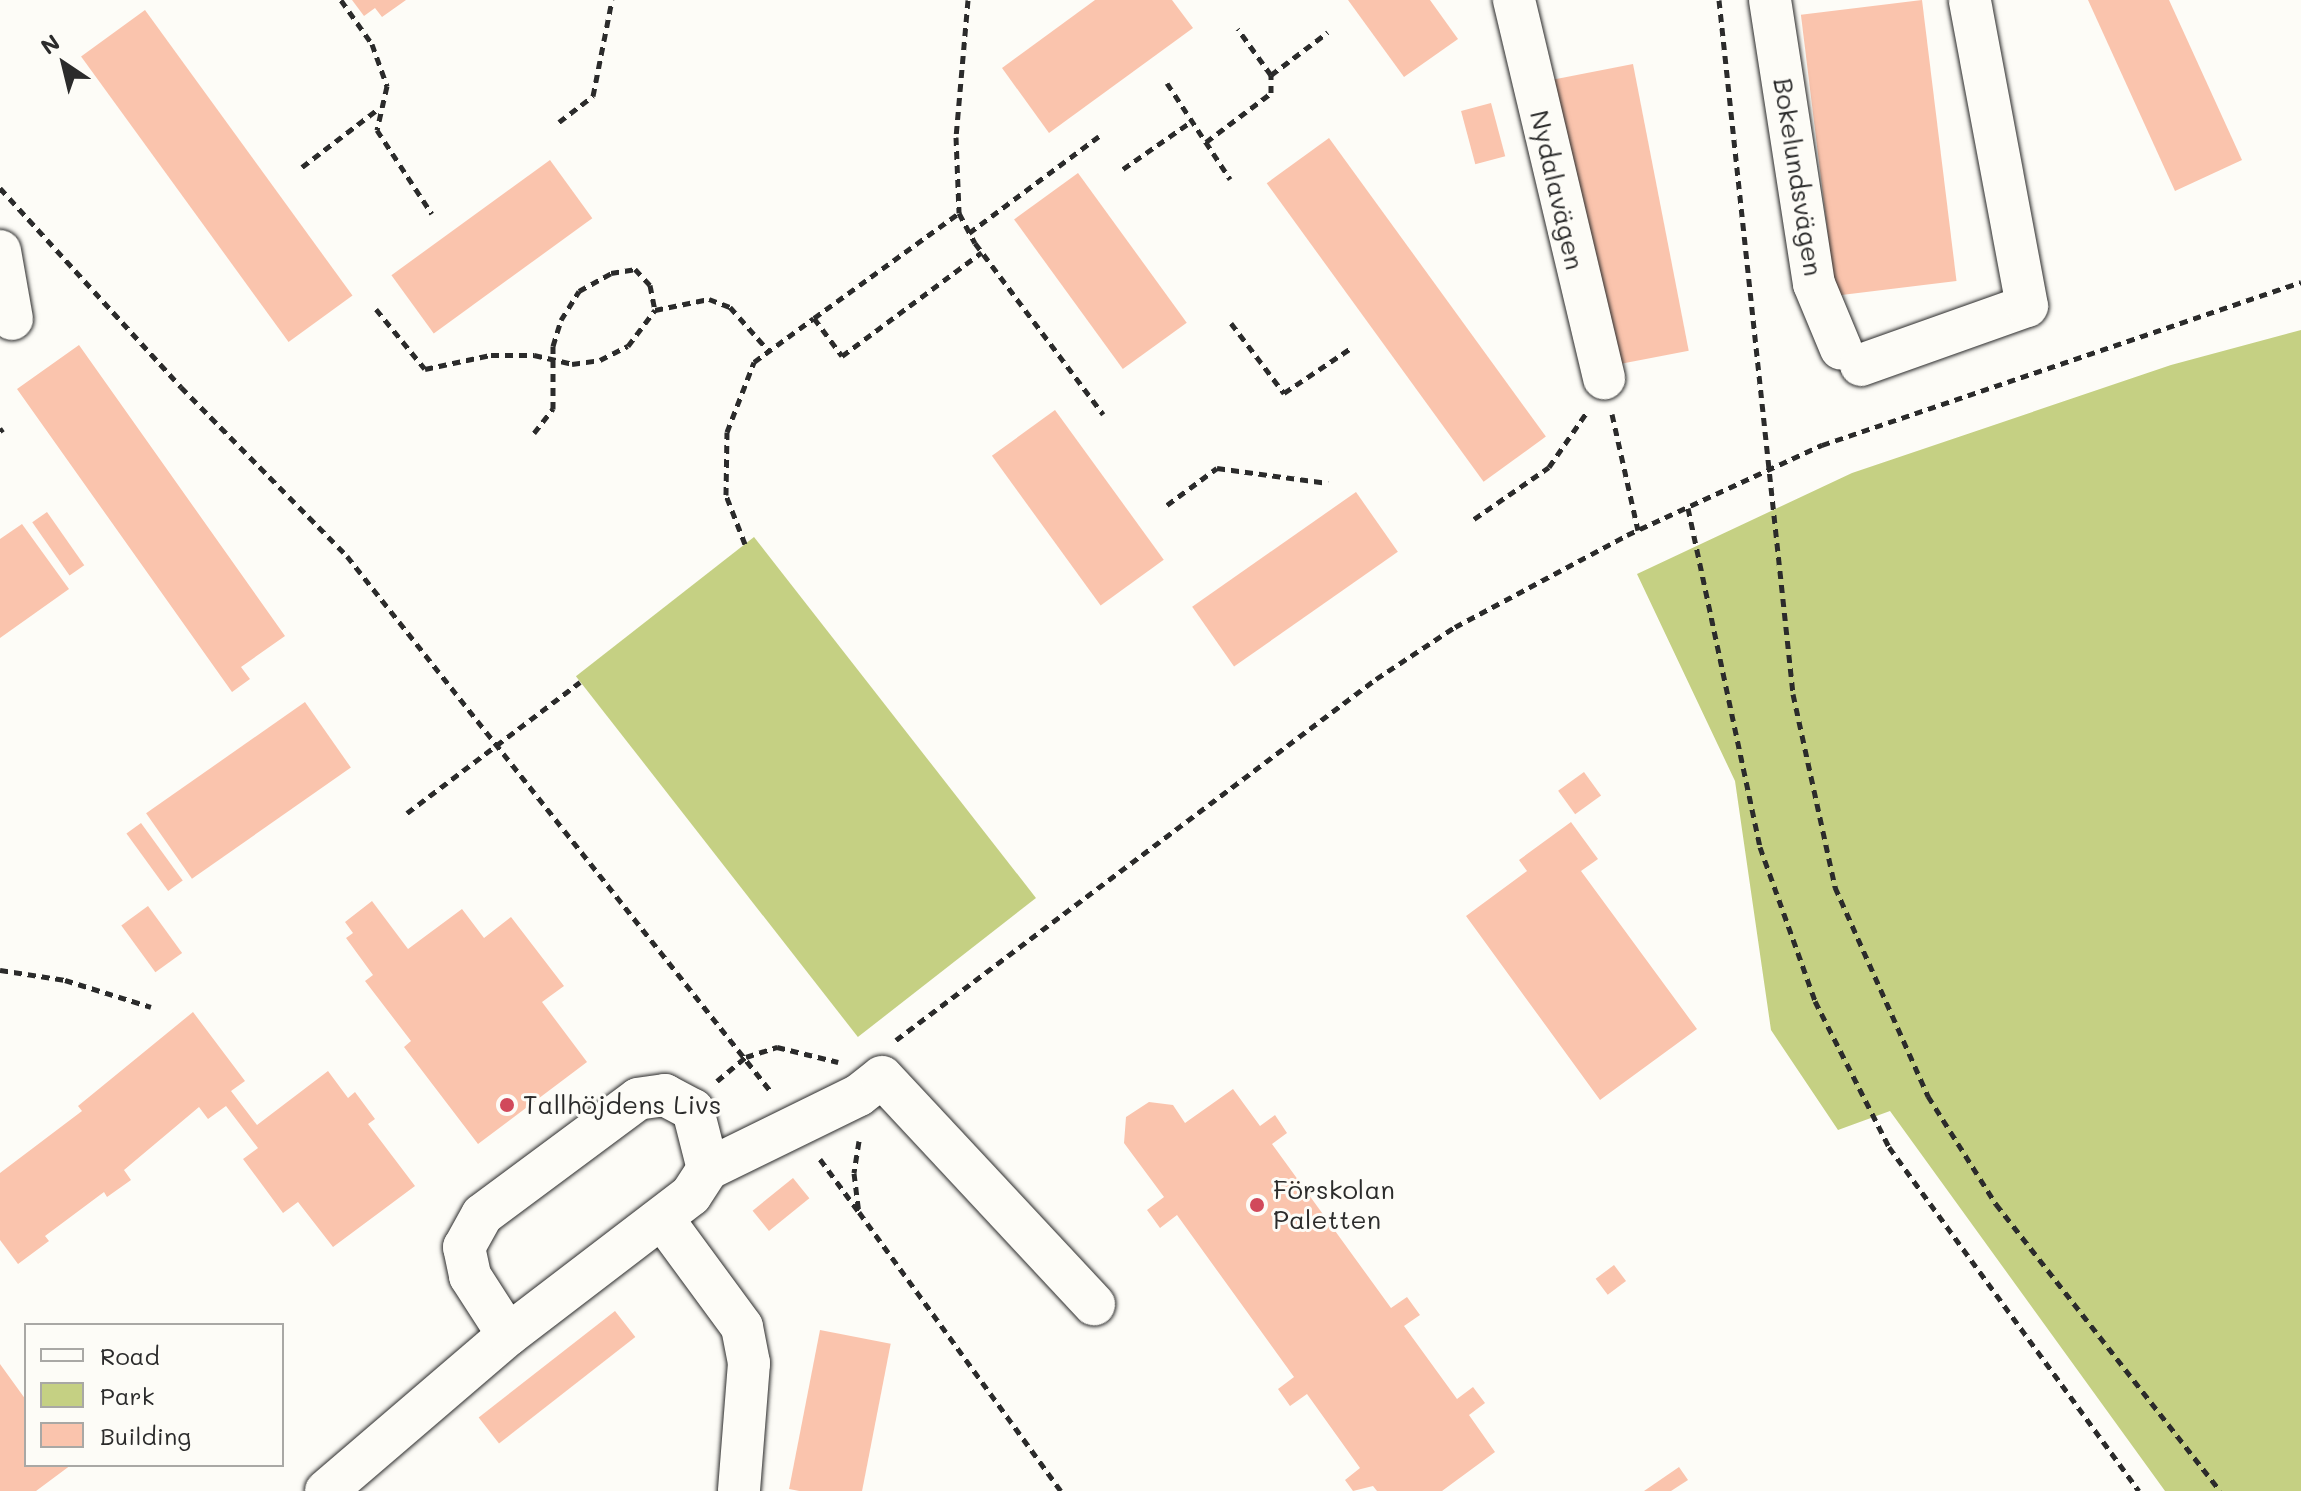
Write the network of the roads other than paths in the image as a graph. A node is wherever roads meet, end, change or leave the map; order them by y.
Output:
1 (1514, 0) edge
2 (1770, 0) edge
3 (1970, 0) edge
4 (0, 251) edge
5 (12, 319) dead end
6 (1604, 378) road end
7 (708, 1169) junction
8 (662, 1218) junction
9 (1094, 1304) dead end
10 (508, 1335) junction
11 (326, 1491) edge
12 (739, 1491) edge

1 - 6 street, Nydalavägen
2 - 3 street, Bokelundsvägen
4 - 5 street
7 - 8 street
7 - 9 street
7 - 10 street
8 - 10 street
8 - 12 street
10 - 11 street

